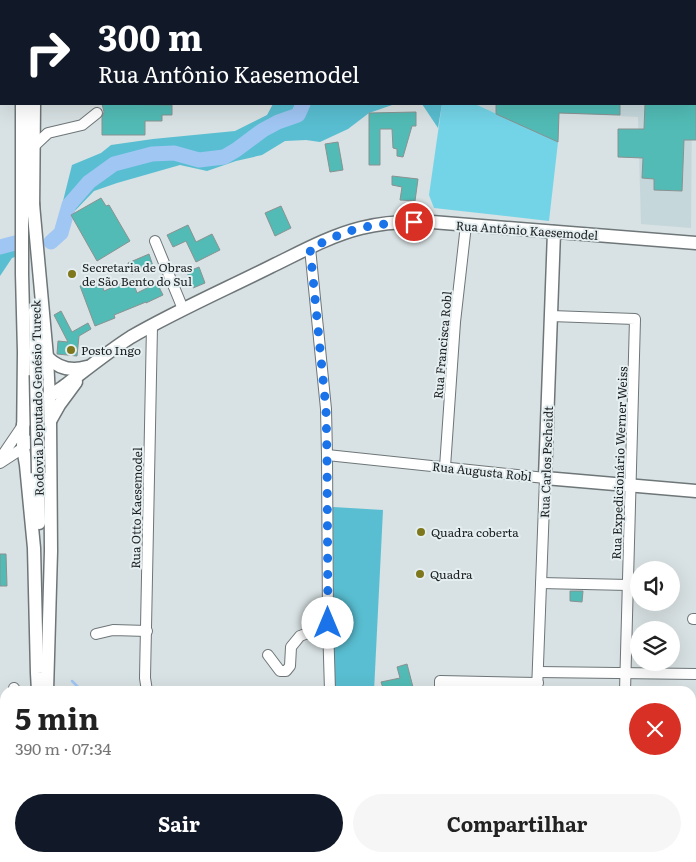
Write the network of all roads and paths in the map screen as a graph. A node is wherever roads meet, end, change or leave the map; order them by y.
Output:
1 (22, 105) edge
2 (34, 105) edge
3 (97, 114) dead end
4 (34, 148) junction
5 (33, 204) junction
6 (466, 225) junction
7 (554, 232) junction
8 (155, 241) dead end
9 (696, 242) edge
10 (310, 248) junction
11 (183, 309) junction
12 (552, 316) junction
13 (152, 326) junction
14 (47, 357) junction
15 (91, 365) junction
16 (49, 396) junction
17 (37, 407) junction
18 (50, 420) junction
19 (23, 424) junction
20 (39, 434) junction
21 (23, 448) junction
22 (327, 455) junction
23 (0, 459) edge
24 (0, 464) edge
25 (26, 466) junction
26 (445, 467) junction
27 (545, 478) junction
28 (631, 485) junction
29 (696, 491) edge
30 (542, 583) junction
31 (628, 585) junction
32 (328, 623) junction
33 (147, 631) junction
34 (96, 634) dead end
35 (268, 655) dead end
36 (538, 672) junction
37 (626, 673) junction
38 (696, 674) edge
39 (39, 686) edge
40 (40, 686) edge
41 (47, 686) edge
42 (146, 686) edge
43 (330, 686) edge
44 (538, 686) edge
45 (625, 686) edge

1 - 19 main road
2 - 4 main road, Rodovia Deputado Genésio Tureck
3 - 4 street
4 - 5 main road, Rodovia Deputado Genésio Tureck
5 - 14 main road
5 - 40 main road, Rodovia Deputado Genésio Tureck, bridge
6 - 7 main road, Rua Antônio Kaesemodel
6 - 10 main road, Rua Antônio Kaesemodel
6 - 26 street, Rua Francisca Robl
7 - 9 main road, Rua Antônio Kaesemodel
7 - 12 main road, Rua Carlos Pscheidt
8 - 11 street
10 - 11 main road, Rua Antônio Kaesemodel
10 - 22 street
11 - 13 main road, Rua Antônio Kaesemodel
12 - 27 main road, Rua Carlos Pscheidt
12 - 28 street, Rua Expedicionário Werner Weiss
13 - 15 main road, Rua Antônio Kaesemodel
13 - 33 street, Rua Otto Kaesemodel
14 - 15 main road
14 - 16 main road
15 - 16 main road, Rua Antônio Kaesemodel
15 - 18 main road, Rua Antônio Kaesemodel
16 - 17 main road, Rua Antônio Kaesemodel
16 - 18 main road
17 - 18 main road
17 - 19 main road, Rua Antônio Kaesemodel
18 - 20 main road, Rua Antônio Kaesemodel
18 - 41 main road
19 - 20 main road
19 - 21 main road
19 - 23 street, Rua Antônio Kaesemodel
20 - 21 street, Rua Antônio Kaesemodel
21 - 24 street, Rua Antônio Kaesemodel
21 - 25 main road
22 - 26 street, Rua Augusta Robl
22 - 32 street
24 - 25 street
25 - 39 main road
26 - 27 street, Rua Augusta Robl
27 - 28 main road, Rua Augusta Robl
27 - 30 street, Rua Carlos Pscheidt
28 - 29 main road, Rua Augusta Robl
28 - 31 street, Rua Expedicionário Werner Weiss
30 - 31 street
30 - 36 street, Rua Carlos Pscheidt
31 - 37 street, Rua Expedicionário Werner Weiss
32 - 35 street
32 - 43 street
33 - 34 street
33 - 42 street, Rua Otto Kaesemodel
36 - 37 street
36 - 44 street, Rua Carlos Pscheidt
37 - 38 street
37 - 45 street, Rua Expedicionário Werner Weiss

